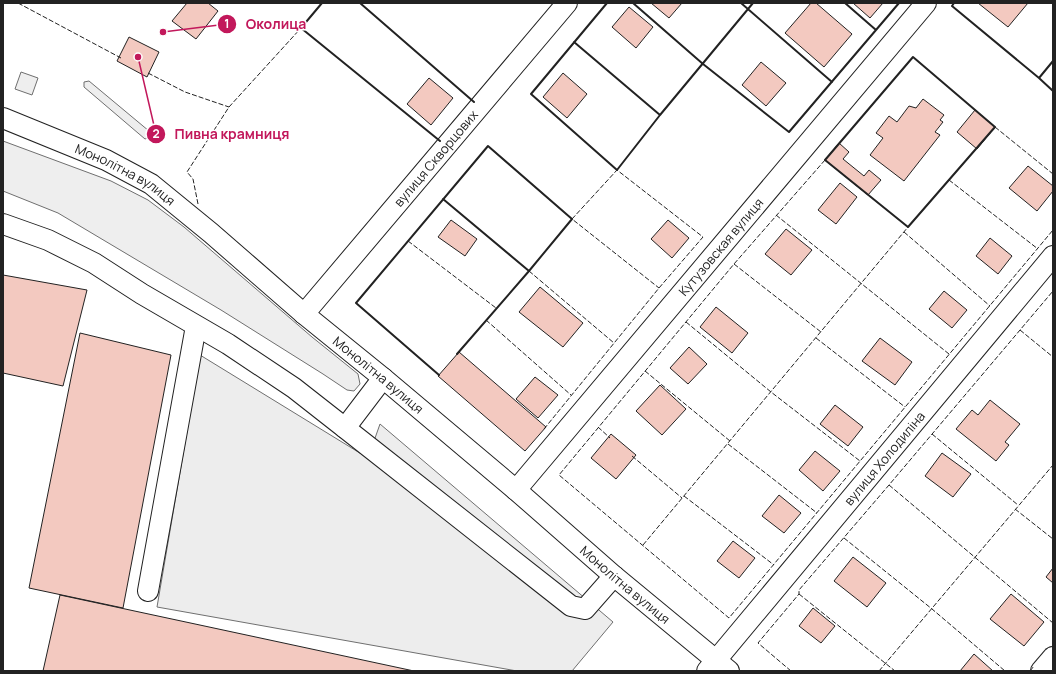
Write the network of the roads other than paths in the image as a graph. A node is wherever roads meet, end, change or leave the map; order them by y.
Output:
1 (567, 3) edge
2 (926, 3) edge
3 (3, 118) edge
4 (3, 224) edge
5 (1053, 256) edge
6 (304, 314) junction
7 (196, 326) junction
8 (384, 378) junction
9 (345, 428) junction
10 (516, 490) junction
11 (614, 576) junction
12 (148, 590) dead end
13 (1053, 657) edge
14 (717, 667) edge
15 (1042, 671) edge

1 - 6 street, вулиця Скворцових
2 - 10 street, Кутузовская вулиця
3 - 6 street, Монолітна вулиця
4 - 7 street
5 - 14 street, вулиця Холодиліна
6 - 8 street, Монолітна вулиця
7 - 9 street
7 - 12 street
8 - 9 street
8 - 10 street, Монолітна вулиця
9 - 11 street
10 - 11 street, Монолітна вулиця
11 - 14 street, Монолітна вулиця
13 - 15 street

